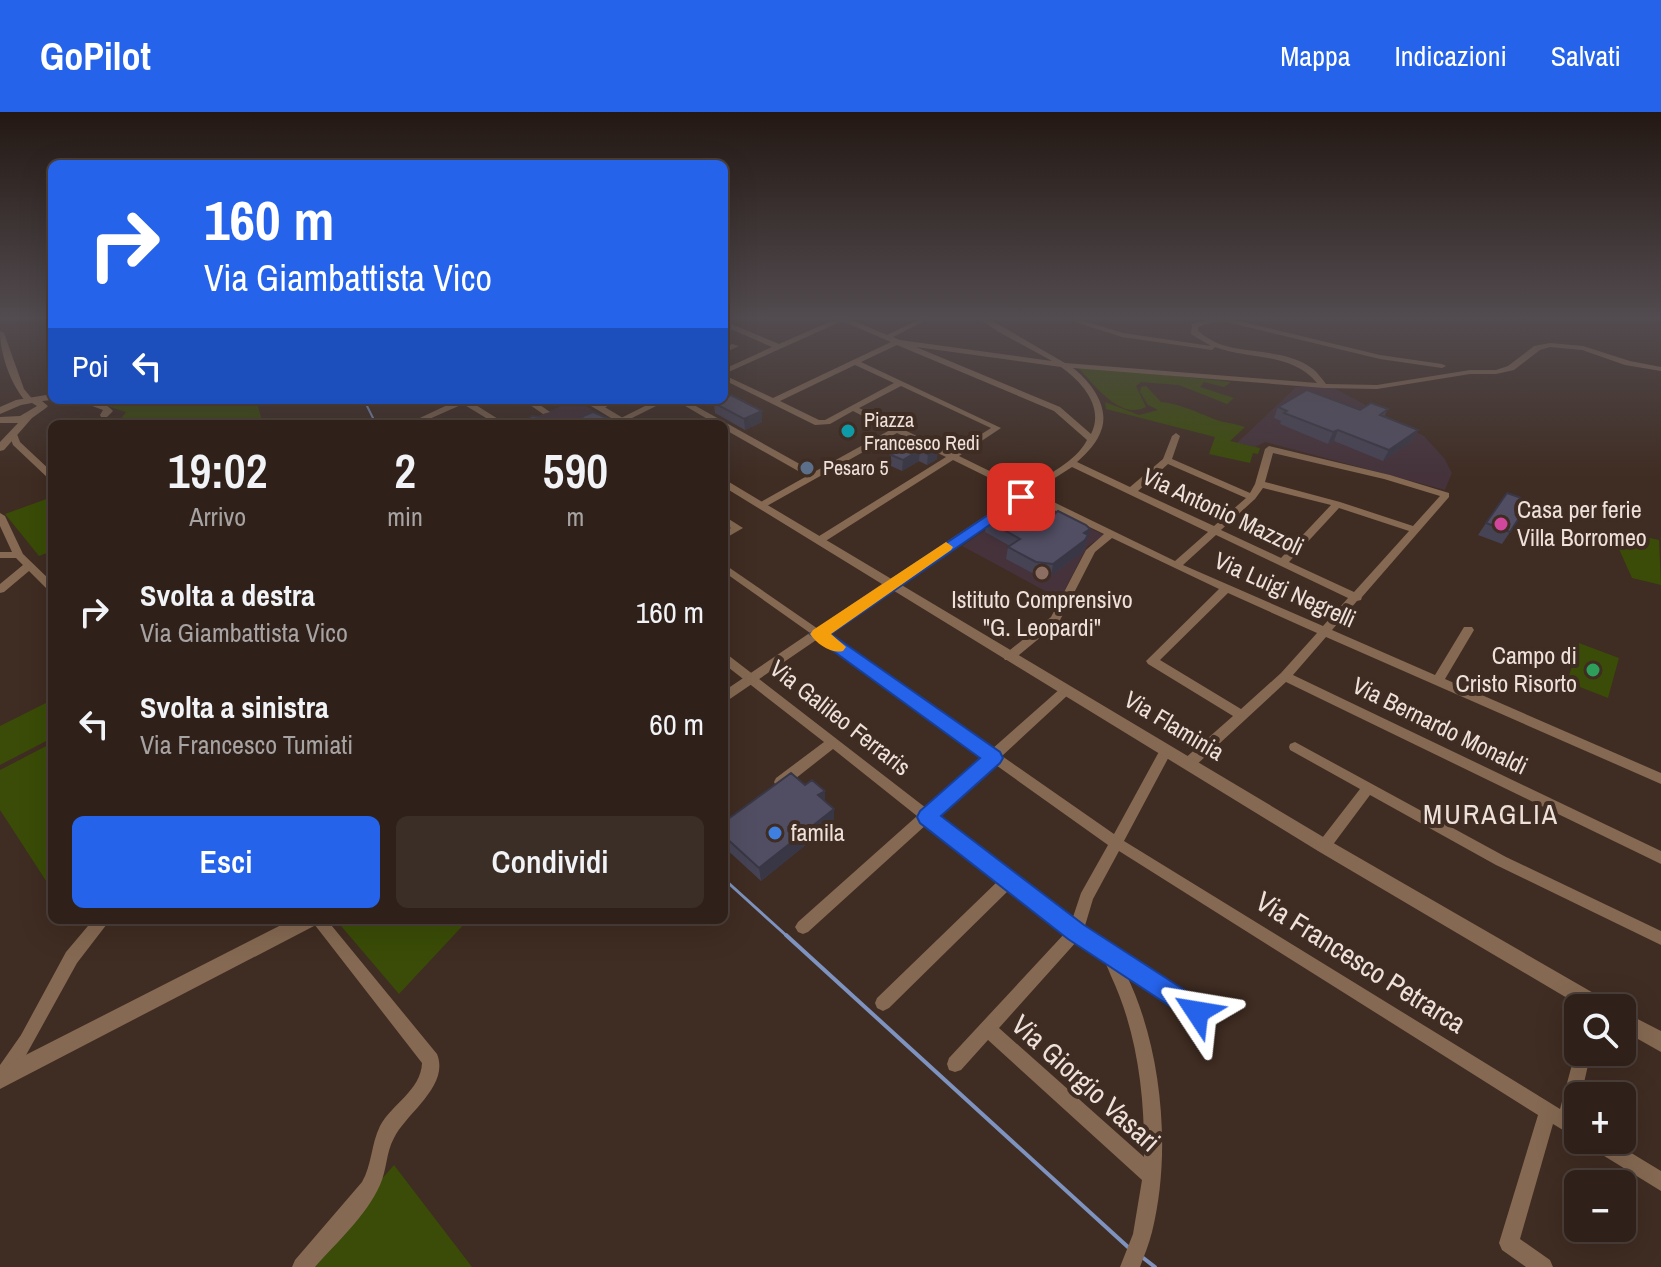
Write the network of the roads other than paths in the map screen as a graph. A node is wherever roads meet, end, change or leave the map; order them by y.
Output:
1 (14, 373) edge
2 (832, 373) edge
3 (879, 373) edge
4 (971, 373) edge
5 (1072, 373) edge
6 (1167, 373) edge
7 (1314, 373) edge
8 (1464, 373) edge
9 (728, 377) edge
10 (901, 383) junction
11 (1324, 386) junction
12 (20, 390) junction
13 (48, 399) edge
14 (773, 401) junction
15 (36, 403) junction
16 (93, 404) edge
17 (456, 404) edge
18 (468, 404) edge
19 (533, 404) edge
20 (593, 404) edge
21 (606, 404) edge
22 (657, 404) edge
23 (686, 404) edge
24 (599, 407) junction
25 (5, 408) edge
26 (853, 408) junction
27 (546, 412) dead end
28 (104, 415) dead end
29 (29, 416) junction
30 (3, 420) edge
31 (420, 420) edge
32 (493, 420) edge
33 (621, 420) edge
34 (628, 420) edge
35 (714, 420) edge
36 (728, 428) edge
37 (896, 430) junction
38 (13, 434) junction
39 (1176, 436) dead end
40 (1093, 440) junction
41 (0, 448) edge
42 (952, 457) junction
43 (1167, 460) junction
44 (1071, 463) junction
45 (48, 473) edge
46 (814, 476) junction
47 (728, 484) edge
48 (1260, 484) junction
49 (1132, 491) junction
50 (1027, 493) junction
51 (1252, 497) junction
52 (1337, 504) junction
53 (762, 505) junction
54 (0, 516) edge
55 (728, 522) edge
56 (1216, 530) junction
57 (1416, 530) junction
58 (728, 534) edge
59 (1111, 534) junction
60 (820, 540) junction
61 (0, 555) edge
62 (19, 555) junction
63 (1283, 562) junction
64 (30, 565) junction
65 (1176, 566) junction
66 (728, 570) edge
67 (48, 584) edge
68 (890, 584) junction
69 (1226, 589) junction
70 (0, 590) edge
71 (1357, 598) junction
72 (1468, 630) dead end
73 (1326, 633) junction
74 (819, 634) junction
75 (1009, 657) junction
76 (728, 661) edge
77 (1285, 676) junction
78 (752, 680) junction
79 (1437, 682) junction
80 (1065, 691) junction
81 (728, 695) edge
82 (1242, 715) junction
83 (832, 743) junction
84 (1295, 747) dead end
85 (1166, 751) junction
86 (993, 758) junction
87 (1188, 764) junction
88 (1661, 779) edge
89 (1368, 788) junction
90 (770, 790) edge
91 (927, 817) junction
92 (1115, 842) junction
93 (1324, 846) junction
94 (1661, 858) edge
95 (1009, 880) junction
96 (100, 924) edge
97 (300, 924) edge
98 (321, 924) edge
99 (803, 927) dead end
100 (1076, 932) junction
101 (1661, 938) edge
102 (1109, 955) junction
103 (1575, 994) edge
104 (883, 1003) dead end
105 (1197, 1012) dead end
106 (1636, 1028) edge
107 (988, 1029) junction
108 (1661, 1042) edge
109 (955, 1064) dead end
110 (0, 1079) edge
111 (1548, 1111) junction
112 (1564, 1121) edge
113 (1616, 1154) edge
114 (1150, 1175) junction
115 (1661, 1182) edge
116 (1131, 1266) edge
117 (302, 1267) edge
118 (1543, 1267) edge

1 - 12 street
2 - 14 street
3 - 10 street
4 - 40 street
5 - 40 street
6 - 11 street
7 - 11 street
8 - 11 street
9 - 14 street
10 - 26 street
10 - 42 street
12 - 15 street
12 - 25 street
13 - 15 street
14 - 26 street
15 - 25 street
15 - 29 street
16 - 28 street
17 - 31 street
18 - 32 street
19 - 27 street
20 - 24 street
21 - 24 street
22 - 34 street
23 - 35 street
24 - 33 street
26 - 37 street
29 - 30 street
29 - 38 street
30 - 38 street
36 - 46 street
37 - 42 street, Via Luigi Negrelli
37 - 46 street
38 - 41 street
38 - 45 street
39 - 43 street
40 - 44 street
42 - 50 street, Via Luigi Negrelli
42 - 60 street
43 - 49 street
43 - 51 street
44 - 49 street, Via Antonio Mazzoli
44 - 50 street
46 - 53 street
47 - 53 street, Via Flaminia
48 - 51 street
48 - 52 street
48 - 57 street
49 - 56 street, Via Antonio Mazzoli
50 - 59 street, Via Luigi Negrelli
50 - 68 street
51 - 56 street
52 - 57 street
52 - 63 street
53 - 60 street, Via Flaminia
54 - 62 street
55 - 58 street
56 - 63 street, Via Antonio Mazzoli
56 - 65 street
57 - 71 street
59 - 65 street, Via Luigi Negrelli
59 - 75 street
60 - 68 street, Via Flaminia
61 - 62 street
62 - 64 street
63 - 71 street, Via Antonio Mazzoli
64 - 67 street
64 - 70 street
65 - 69 street, Via Luigi Negrelli
66 - 74 street, Via Francesco Petrarca
68 - 74 street
68 - 75 street, Via Flaminia
69 - 73 street, Via Luigi Negrelli
69 - 82 street
71 - 73 street
72 - 79 street
73 - 77 street
73 - 79 street, Via Luigi Negrelli
74 - 78 street
74 - 86 street, Via Francesco Petrarca
75 - 80 street, Via Flaminia
76 - 78 street, Via Galileo Ferraris
77 - 82 street
77 - 94 street, Via Bernardo Monaldi
78 - 81 street
78 - 83 street, Via Galileo Ferraris
79 - 88 street, Via Luigi Negrelli
80 - 85 street, Via Flaminia
80 - 86 street
82 - 87 street
83 - 90 street
83 - 91 street, Via Galileo Ferraris
84 - 89 street
85 - 87 street, Via Flaminia
85 - 92 street
86 - 91 street
86 - 92 street, Via Francesco Petrarca
87 - 93 street, Via Flaminia
89 - 93 street
89 - 101 street
91 - 95 street, Via Galileo Ferraris
91 - 99 street
92 - 100 street
92 - 111 street, Via Francesco Petrarca
93 - 103 street, Via Flaminia
95 - 100 street, Via Galileo Ferraris
95 - 104 street
96 - 110 street
97 - 110 street
98 - 117 street
100 - 102 street, Via Galileo Ferraris
100 - 107 street
102 - 105 street, Via Galileo Ferraris
102 - 114 street
106 - 108 street
107 - 109 street
107 - 114 street, Via Giorgio Vasari
111 - 112 street, Via Francesco Petrarca
111 - 118 street
113 - 115 street
114 - 116 street

